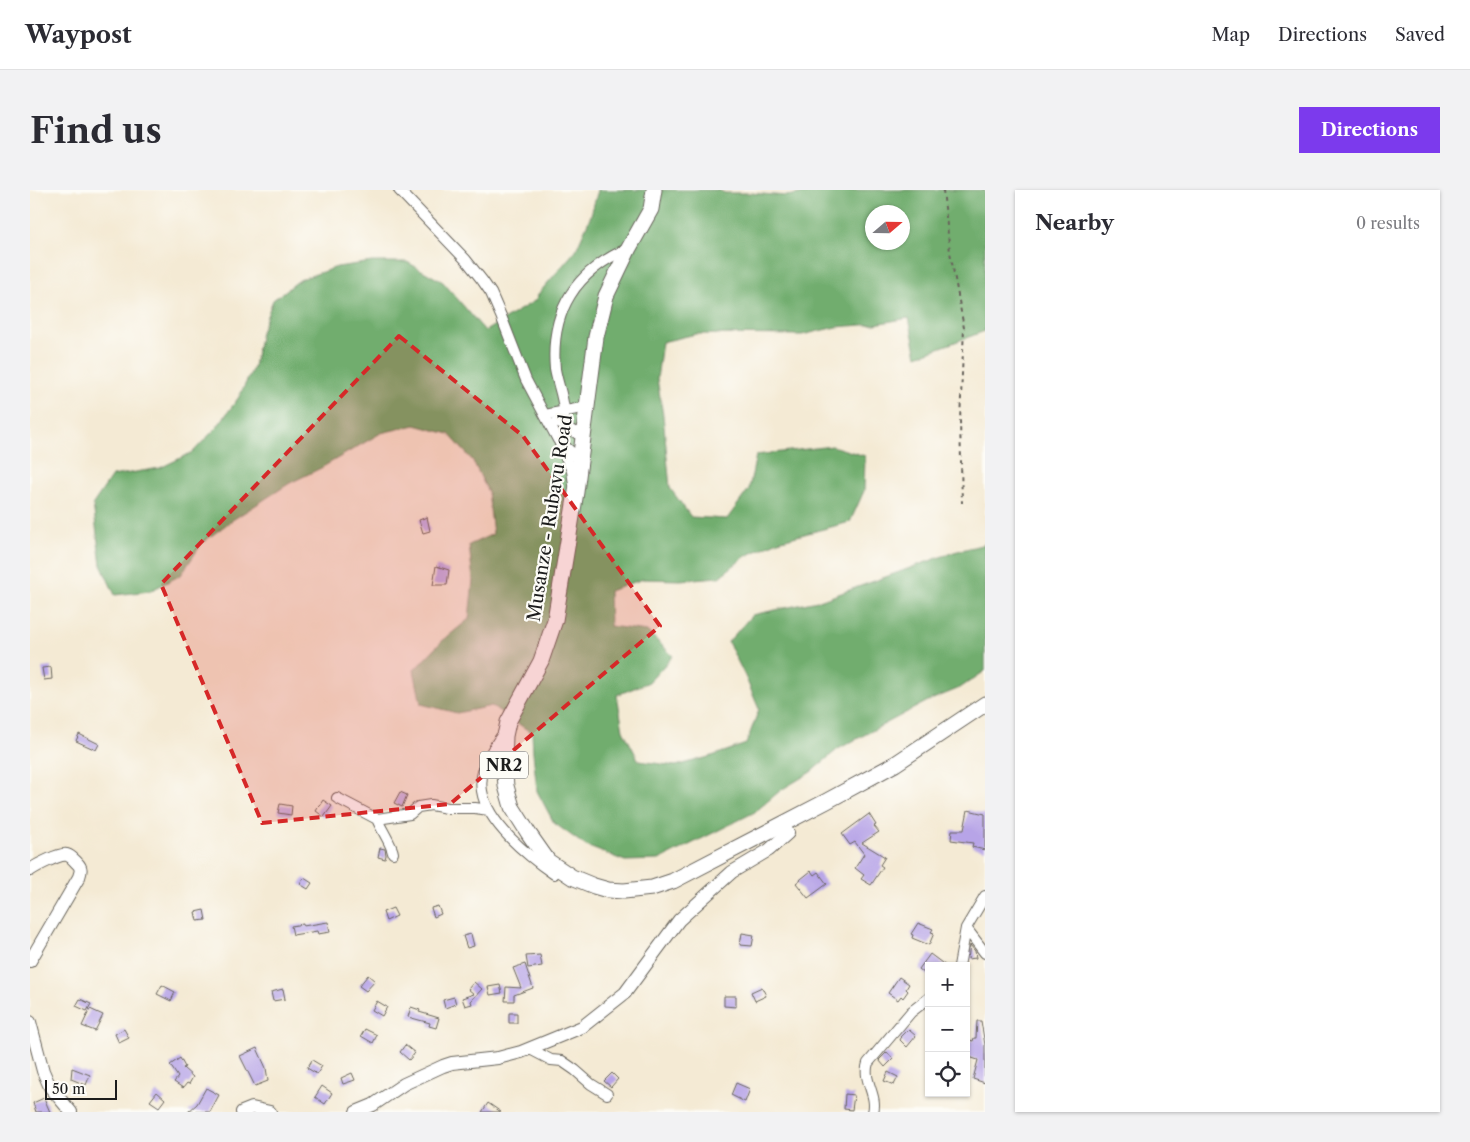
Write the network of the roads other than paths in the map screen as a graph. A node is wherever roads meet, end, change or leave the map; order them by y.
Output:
1 (399, 190) edge
2 (654, 190) edge
3 (629, 248) junction
4 (587, 407) junction
5 (565, 411) junction
6 (545, 415) junction
7 (563, 425) junction
8 (583, 437) junction
9 (558, 440) junction
10 (580, 460) junction
11 (576, 492) junction
12 (985, 704) edge
13 (507, 729) junction
14 (337, 798) dead end
15 (489, 810) junction
16 (377, 819) junction
17 (783, 823) junction
18 (393, 853) dead end
19 (30, 870) edge
20 (608, 890) junction
21 (985, 896) edge
22 (966, 928) junction
23 (985, 953) edge
24 (30, 961) edge
25 (960, 962) edge
26 (925, 1001) edge
27 (30, 1022) edge
28 (530, 1049) junction
29 (607, 1094) dead end
30 (60, 1106) edge
31 (71, 1112) edge
32 (242, 1112) edge
33 (270, 1112) edge
34 (356, 1112) edge
35 (873, 1112) edge

1 - 6 street
2 - 3 highway, Musanze - Rubavu Road / NR2
3 - 4 highway, Musanze - Rubavu Road / NR2
3 - 5 street
4 - 5 street
4 - 8 highway, Musanze - Rubavu Road / NR2
5 - 6 street
5 - 7 street
6 - 7 street
6 - 9 street
7 - 8 street
8 - 10 highway, Musanze - Rubavu Road / NR2
9 - 10 street
9 - 11 street
10 - 11 highway, Musanze - Rubavu Road / NR2
11 - 13 highway, Musanze - Rubavu Road / NR2
12 - 17 highway, Musanze - Rubavu Road / NR2
13 - 15 street
13 - 20 highway, Musanze - Rubavu Road / NR2
14 - 16 street
15 - 16 street
15 - 20 street
16 - 18 street
17 - 20 highway, Musanze - Rubavu Road / NR2
17 - 28 main road
19 - 24 main road
21 - 22 street
22 - 23 street
22 - 25 street
26 - 35 street
27 - 30 main road
28 - 29 street
28 - 34 main road
30 - 31 main road
32 - 33 main road

